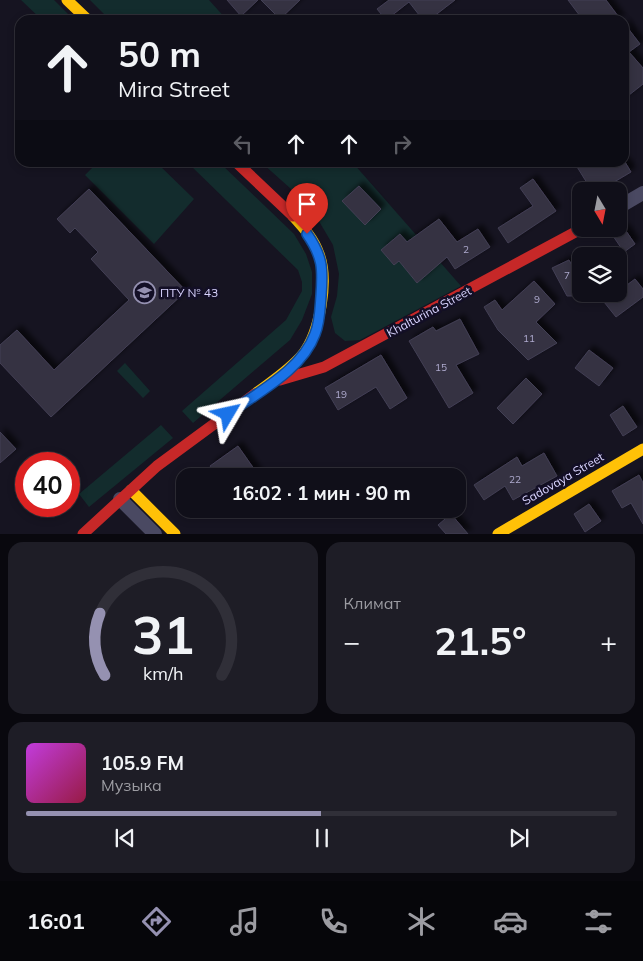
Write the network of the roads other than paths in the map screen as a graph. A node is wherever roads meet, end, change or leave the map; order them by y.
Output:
1 (67, 0) edge
2 (83, 15) edge
3 (241, 167) edge
4 (643, 193) edge
5 (628, 202) edge
6 (572, 234) edge
7 (271, 382) junction
8 (643, 449) edge
9 (126, 494) junction
10 (82, 534) edge
11 (155, 534) edge
12 (175, 534) edge
13 (498, 534) edge

1 - 2 street
3 - 7 street, Khalturina Street
4 - 5 street
6 - 7 street, Khalturina Street
7 - 9 street, Khalturina Street
8 - 13 street, Sadovaya Street
9 - 10 street, Khalturina Street
9 - 11 street
9 - 12 street

